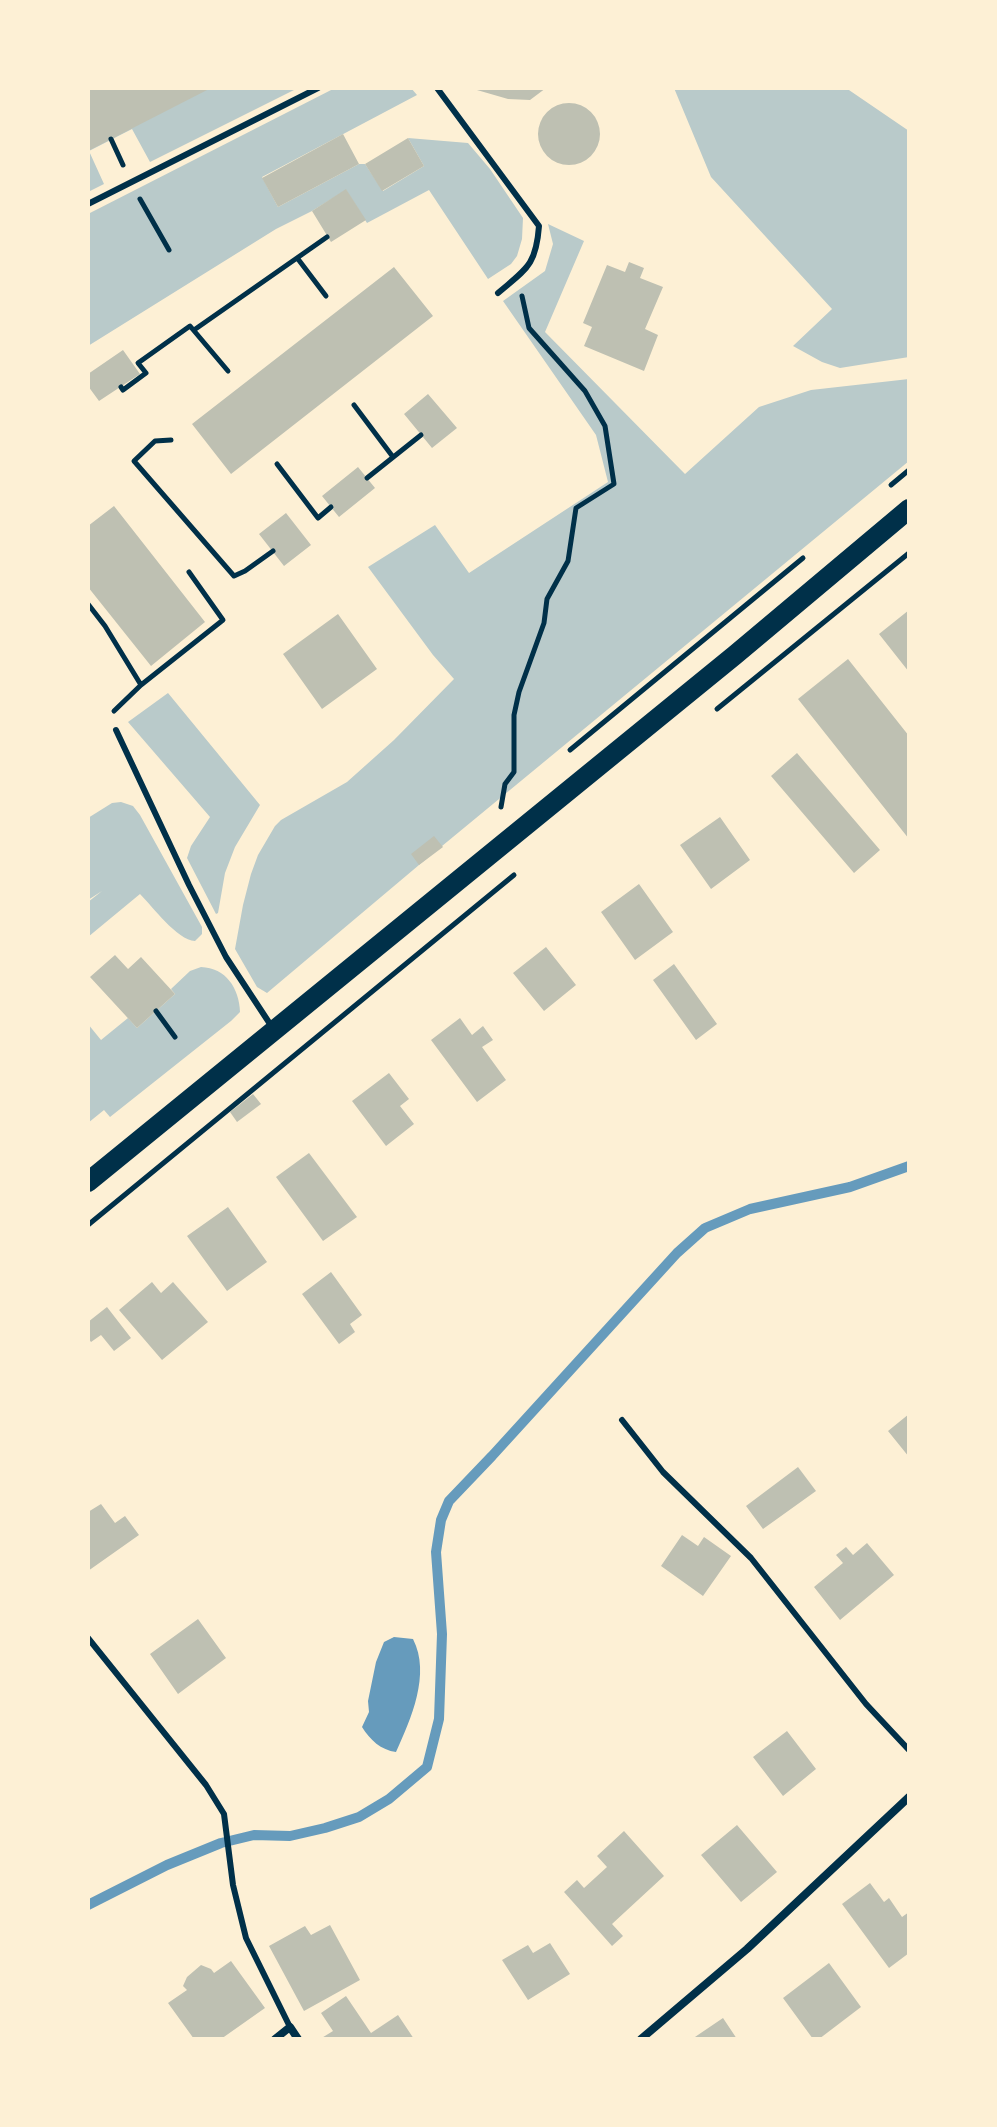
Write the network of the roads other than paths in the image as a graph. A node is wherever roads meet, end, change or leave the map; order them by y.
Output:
1 (318, 88) edge
2 (437, 88) edge
3 (88, 204) edge
4 (498, 293) dead end
5 (909, 509) edge
6 (116, 730) dead end
7 (274, 1030) junction
8 (88, 1182) edge
9 (622, 1420) dead end
10 (88, 1638) edge
11 (909, 1750) edge
12 (909, 1797) edge
13 (290, 2027) junction
14 (275, 2039) edge
15 (298, 2039) edge
16 (641, 2039) edge

1 - 3 lane
2 - 4 lane
5 - 7 main road
6 - 7 lane
7 - 8 main road
9 - 11 lane
10 - 13 lane
12 - 16 street
13 - 14 street
13 - 15 street

